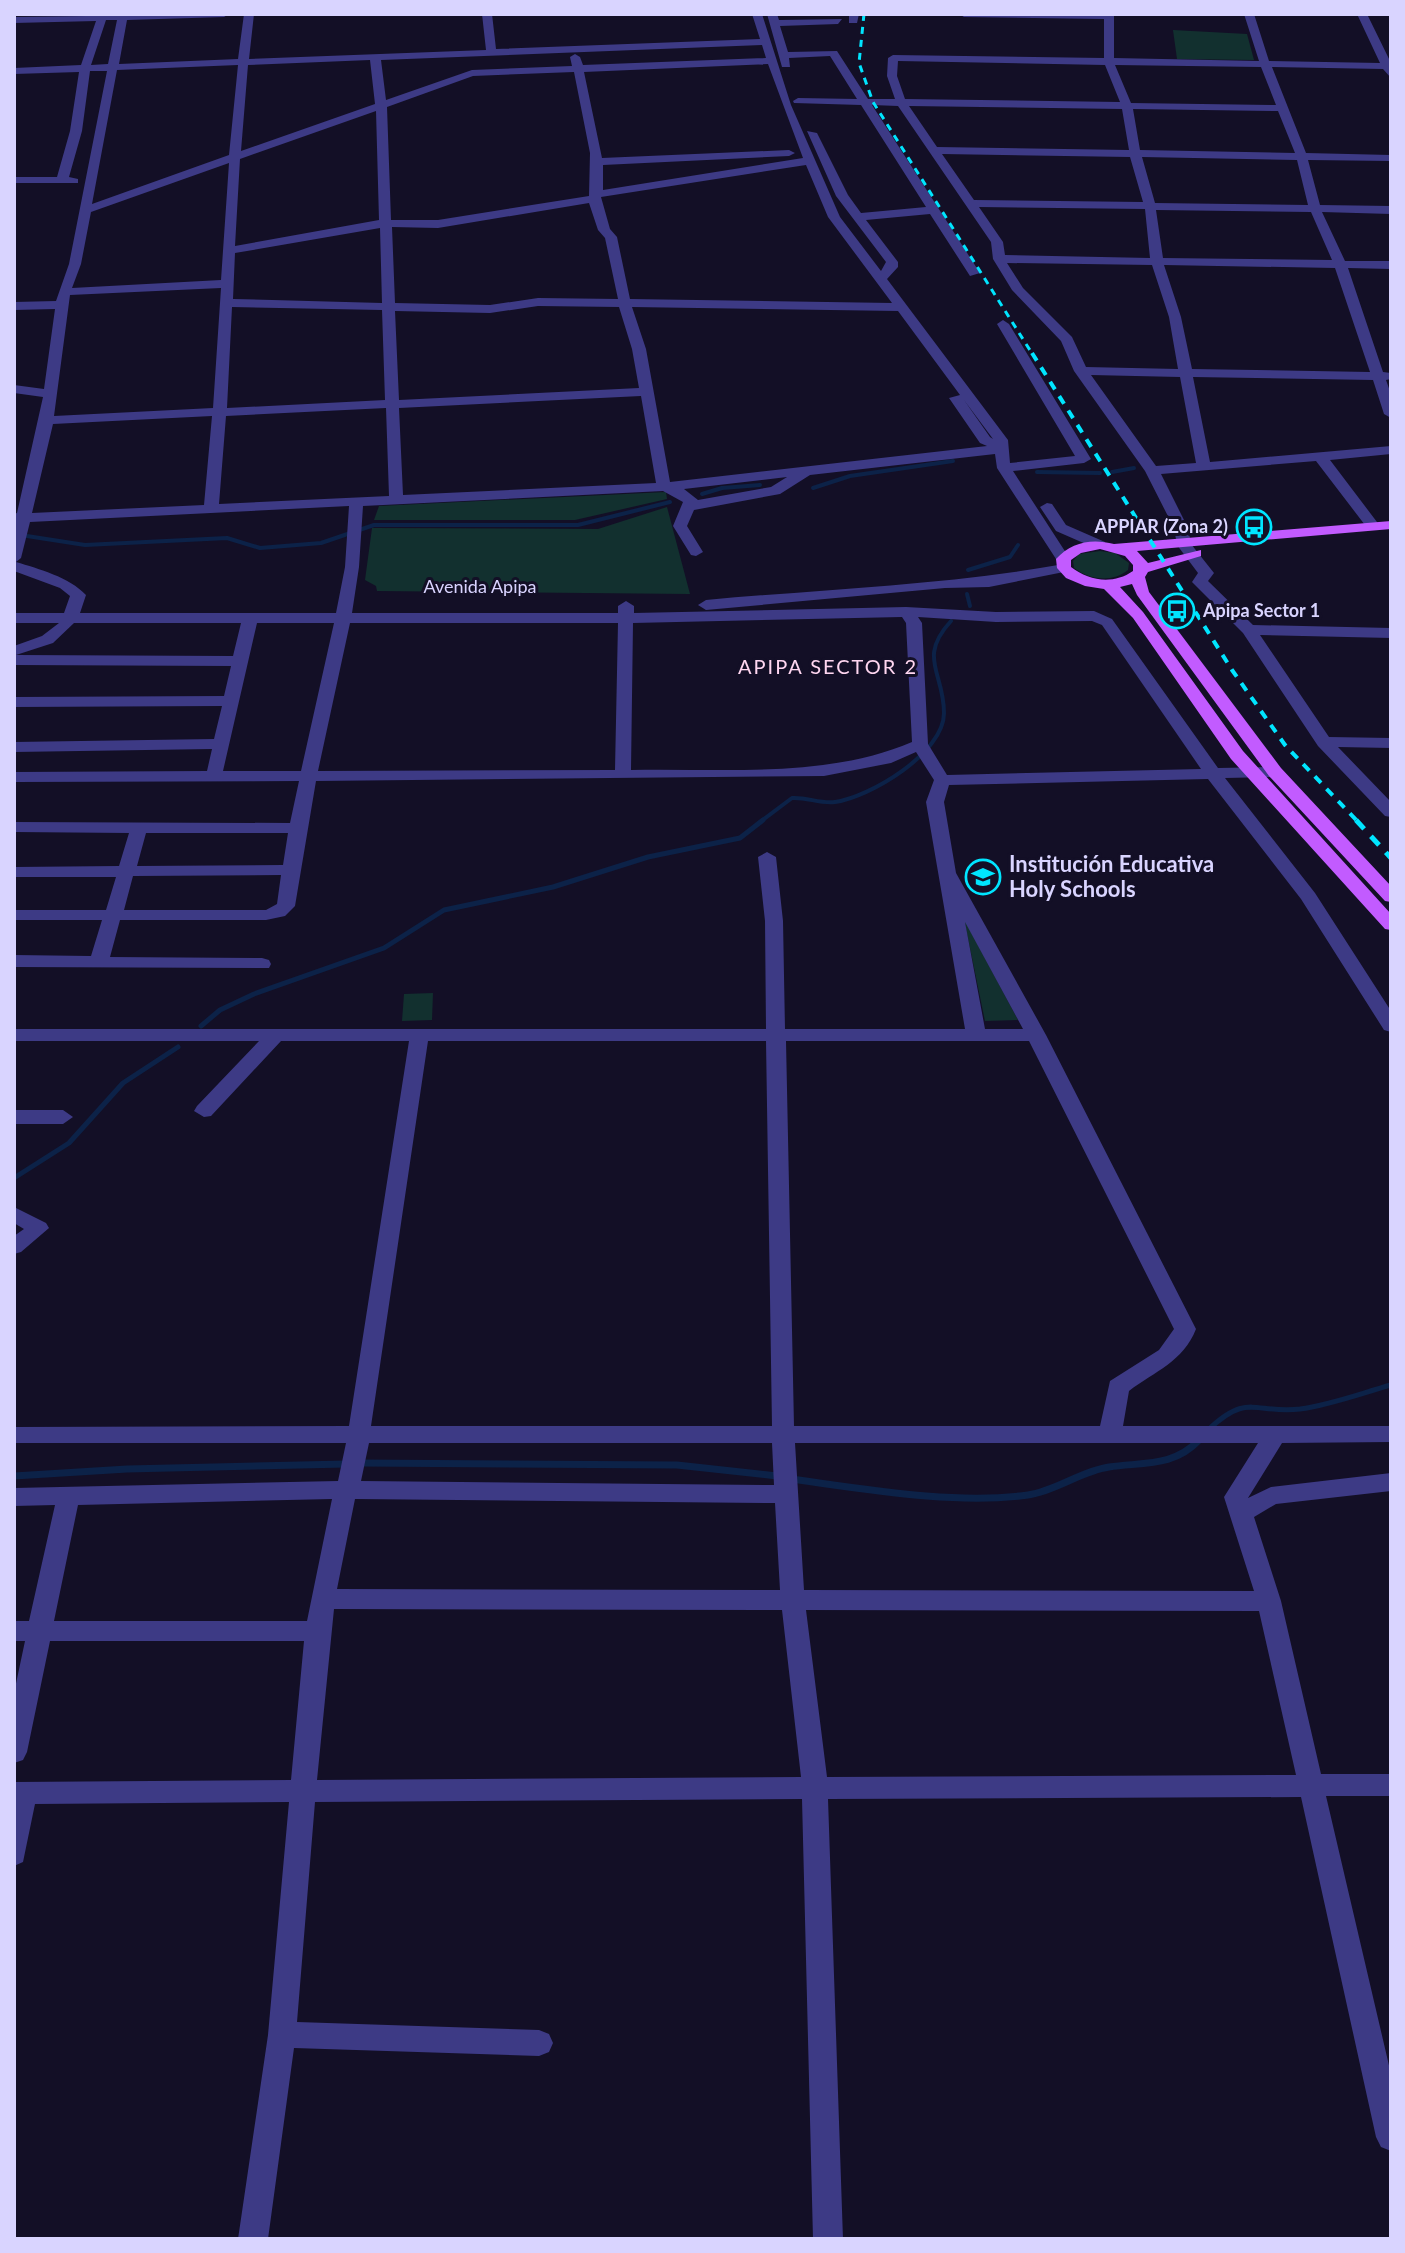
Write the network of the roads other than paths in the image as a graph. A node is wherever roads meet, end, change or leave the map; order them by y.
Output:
1 (212, 14) edge
2 (224, 14) edge
3 (249, 14) edge
4 (487, 14) edge
5 (757, 14) edge
6 (964, 14) edge
7 (974, 14) edge
8 (1249, 14) edge
9 (1362, 14) edge
10 (103, 15) edge
11 (123, 15) edge
12 (156, 15) edge
13 (1044, 15) edge
14 (1109, 15) edge
15 (773, 18) edge
16 (14, 20) edge
17 (838, 21) dead end
18 (779, 41) junction
19 (795, 41) dead end
20 (810, 41) dead end
21 (826, 41) dead end
22 (763, 42) junction
23 (573, 50) junction
24 (491, 52) junction
25 (783, 55) junction
26 (375, 60) junction
27 (771, 61) junction
28 (1109, 62) junction
29 (242, 64) junction
30 (1265, 65) junction
31 (579, 68) junction
32 (112, 69) junction
33 (1389, 69) edge
34 (85, 71) junction
35 (14, 73) edge
36 (798, 101) junction
37 (864, 101) junction
38 (901, 102) junction
39 (381, 105) junction
40 (1127, 106) junction
41 (1283, 108) junction
42 (934, 150) junction
43 (1135, 154) junction
44 (236, 156) junction
45 (806, 156) junction
46 (1302, 157) junction
47 (1391, 158) edge
48 (596, 162) junction
49 (14, 180) edge
50 (62, 181) junction
51 (88, 181) junction
52 (597, 196) junction
53 (969, 203) junction
54 (1150, 205) junction
55 (1315, 209) junction
56 (933, 210) junction
57 (1391, 210) edge
58 (83, 211) junction
59 (858, 217) junction
60 (385, 223) junction
61 (227, 251) junction
62 (999, 259) junction
63 (1157, 262) junction
64 (1340, 264) junction
65 (1391, 265) edge
66 (974, 273) dead end
67 (879, 280) junction
68 (225, 284) junction
69 (63, 299) junction
70 (225, 303) junction
71 (14, 306) edge
72 (903, 307) junction
73 (387, 308) junction
74 (626, 309) junction
75 (1003, 324) dead end
76 (1081, 371) junction
77 (1184, 373) junction
78 (1384, 376) edge
79 (14, 389) edge
80 (647, 392) junction
81 (51, 394) junction
82 (393, 404) junction
83 (222, 413) junction
84 (1391, 414) edge
85 (47, 420) junction
86 (1001, 449) junction
87 (1391, 450) edge
88 (1320, 456) junction
89 (1012, 467) junction
90 (1204, 467) junction
91 (807, 471) junction
92 (1152, 471) junction
93 (14, 476) edge
94 (33, 476) junction
95 (664, 487) junction
96 (396, 500) junction
97 (356, 502) junction
98 (690, 506) junction
99 (211, 509) junction
100 (19, 518) edge
101 (1391, 525) edge
102 (1373, 526) junction
103 (1391, 533) edge
104 (1100, 545) junction
105 (1116, 548) junction
106 (15, 549) edge
107 (1187, 549) junction
108 (696, 552) dead end
109 (1063, 564) junction
110 (18, 570) edge
111 (1139, 572) junction
112 (1081, 580) junction
113 (945, 583) junction
114 (1108, 584) junction
115 (993, 586) junction
116 (14, 606) edge
117 (74, 612) junction
118 (627, 612) junction
119 (906, 612) junction
120 (344, 614) junction
121 (14, 618) edge
122 (250, 618) junction
123 (1249, 630) junction
124 (1391, 633) edge
125 (14, 651) edge
126 (14, 660) edge
127 (240, 661) junction
128 (232, 701) junction
129 (14, 702) edge
130 (1324, 742) junction
131 (1391, 743) edge
132 (222, 744) junction
133 (920, 744) junction
134 (14, 747) edge
135 (1275, 772) junction
136 (623, 775) junction
137 (1214, 775) junction
138 (1254, 775) junction
139 (214, 776) junction
140 (14, 777) edge
141 (308, 777) junction
142 (942, 780) junction
143 (1391, 812) edge
144 (14, 827) edge
145 (139, 828) junction
146 (297, 828) junction
147 (767, 857) dead end
148 (292, 870) junction
149 (128, 871) junction
150 (14, 872) edge
151 (948, 874) junction
152 (1391, 897) edge
153 (14, 915) edge
154 (112, 915) junction
155 (1391, 925) edge
156 (14, 961) edge
157 (99, 962) junction
158 (262, 964) dead end
159 (1391, 1026) edge
160 (774, 1034) junction
161 (14, 1035) edge
162 (976, 1035) junction
163 (1036, 1035) junction
164 (419, 1036) junction
165 (274, 1037) junction
166 (204, 1111) dead end
167 (14, 1117) edge
168 (63, 1117) dead end
169 (14, 1214) edge
170 (14, 1247) edge
171 (1276, 1433) junction
172 (358, 1434) junction
173 (783, 1434) junction
174 (1391, 1434) edge
175 (14, 1435) edge
176 (1110, 1436) junction
177 (1391, 1482) edge
178 (345, 1490) junction
179 (786, 1494) junction
180 (14, 1497) edge
181 (68, 1497) junction
182 (1240, 1514) junction
183 (322, 1599) junction
184 (1269, 1601) junction
185 (793, 1602) junction
186 (14, 1631) edge
187 (41, 1631) junction
188 (317, 1631) junction
189 (14, 1752) edge
190 (1312, 1784) junction
191 (1391, 1785) edge
192 (815, 1786) junction
193 (302, 1791) junction
194 (19, 1794) edge
195 (14, 1854) edge
196 (282, 2035) junction
197 (539, 2043) dead end
198 (1391, 2137) edge
199 (253, 2239) edge
200 (828, 2239) edge

1 - 2 street
1 - 12 street
3 - 29 street
4 - 24 street
5 - 22 street
6 - 7 street
7 - 13 street
8 - 30 street
9 - 33 street
10 - 11 street
10 - 16 street
10 - 34 street
11 - 12 street
11 - 32 street
13 - 14 street
14 - 28 street
15 - 17 street
15 - 18 street
18 - 19 street
18 - 25 street
20 - 21 street
22 - 23 street
22 - 27 street
23 - 24 street
23 - 26 street
23 - 31 street
24 - 26 street
25 - 36 street
25 - 37 street
26 - 29 street
26 - 39 street
27 - 31 street
27 - 45 street
28 - 30 street
28 - 38 street
28 - 40 street
29 - 32 street
29 - 44 street
30 - 33 street
30 - 41 street
31 - 39 street
31 - 48 street
32 - 34 street
32 - 51 street
34 - 35 street
34 - 50 street
36 - 37 street
36 - 59 street
37 - 38 street
37 - 56 street
38 - 40 street
38 - 42 street
39 - 44 street
39 - 60 street
40 - 41 street
40 - 43 street
41 - 46 street
42 - 43 street
42 - 53 street
43 - 46 street
43 - 54 street
44 - 58 street
44 - 61 street
45 - 48 street
45 - 52 street
45 - 67 street
46 - 47 street
46 - 55 street
48 - 52 street
49 - 50 street
50 - 51 street
51 - 58 street
52 - 60 street
52 - 74 street
53 - 54 street
53 - 62 street
54 - 55 street
54 - 63 street
55 - 57 street
55 - 64 street
56 - 59 street
56 - 66 street
58 - 69 street
59 - 67 street
60 - 61 street
60 - 73 street
61 - 68 street
62 - 63 street
62 - 76 street
63 - 64 street
63 - 77 street
64 - 65 street
64 - 78 street
67 - 72 street
68 - 69 street
68 - 70 street
69 - 71 street
69 - 81 street
70 - 73 street
70 - 83 street
72 - 74 street
72 - 86 street
73 - 74 street
73 - 82 street
74 - 80 street
75 - 89 street
76 - 77 street
76 - 92 street
77 - 78 street
77 - 90 street
78 - 84 street
79 - 81 street
80 - 82 street
80 - 95 street
81 - 85 street
82 - 83 street
82 - 96 street
83 - 85 street
83 - 99 street
85 - 94 street
86 - 89 street
86 - 91 street
87 - 88 street
88 - 90 street
88 - 102 street
89 - 104 street
89 - 109 street
90 - 92 street
91 - 95 street
91 - 98 street
92 - 107 street
93 - 94 street
94 - 100 street
95 - 96 street
95 - 98 street
96 - 97 street
97 - 99 street
97 - 120 street
98 - 108 street
99 - 100 street
100 - 106 street
101 - 102 main road
102 - 107 main road
103 - 107 main road
104 - 105 main road
104 - 109 main road
105 - 107 main road
105 - 111 main road
107 - 111 main road
107 - 123 street
109 - 112 main road
109 - 115 street, Avenida Apipa
110 - 117 street
111 - 114 main road
111 - 135 main road
112 - 114 main road
112 - 115 street, Avenida Apipa
113 - 115 street, Avenida Apipa
113 - 118 street, Avenida Apipa
113 - 119 street
114 - 138 main road
116 - 117 street, Avenida Apipa
117 - 120 street, Avenida Apipa
117 - 121 street, Avenida Apipa
117 - 122 street, Avenida Apipa
117 - 125 street
118 - 119 street, Avenida Apipa
118 - 120 street, Avenida Apipa
118 - 136 street
119 - 133 street
119 - 137 street, Avenida Apipa
120 - 122 street, Avenida Apipa
120 - 141 street
122 - 127 street
123 - 124 street
123 - 130 street
126 - 127 street
127 - 128 street
128 - 129 street
128 - 132 street
130 - 131 street
130 - 143 street
132 - 134 street
132 - 139 street
133 - 136 street
133 - 142 street
135 - 138 street
135 - 152 main road
136 - 141 street
137 - 138 street
137 - 142 street
137 - 159 street
138 - 155 main road
139 - 140 street
139 - 141 street
141 - 146 street
142 - 151 street
144 - 145 street
145 - 146 street
145 - 149 street
146 - 148 street
147 - 160 street
148 - 149 street
148 - 154 street
149 - 150 street
149 - 154 street
151 - 162 street
151 - 163 street
153 - 154 street
154 - 157 street
156 - 157 street
157 - 158 street
160 - 162 street
160 - 164 street
160 - 173 street
161 - 165 street
162 - 163 street
163 - 176 street
164 - 165 street
164 - 172 street
165 - 166 street
167 - 168 street
169 - 170 street
171 - 174 street
171 - 176 street
171 - 182 street
172 - 173 street
172 - 175 street
172 - 178 street
173 - 176 street
173 - 179 street
177 - 182 street
178 - 179 street
178 - 181 street
178 - 183 street
179 - 185 street
180 - 181 street
181 - 187 street
182 - 184 street
183 - 185 street
183 - 188 street
184 - 185 street
184 - 190 street
185 - 192 street
186 - 187 street
187 - 188 street
187 - 189 street
188 - 193 street
190 - 191 street
190 - 192 street
190 - 198 street
192 - 193 street
192 - 200 street
193 - 194 street
193 - 196 street
194 - 195 street
196 - 197 street
196 - 199 street

